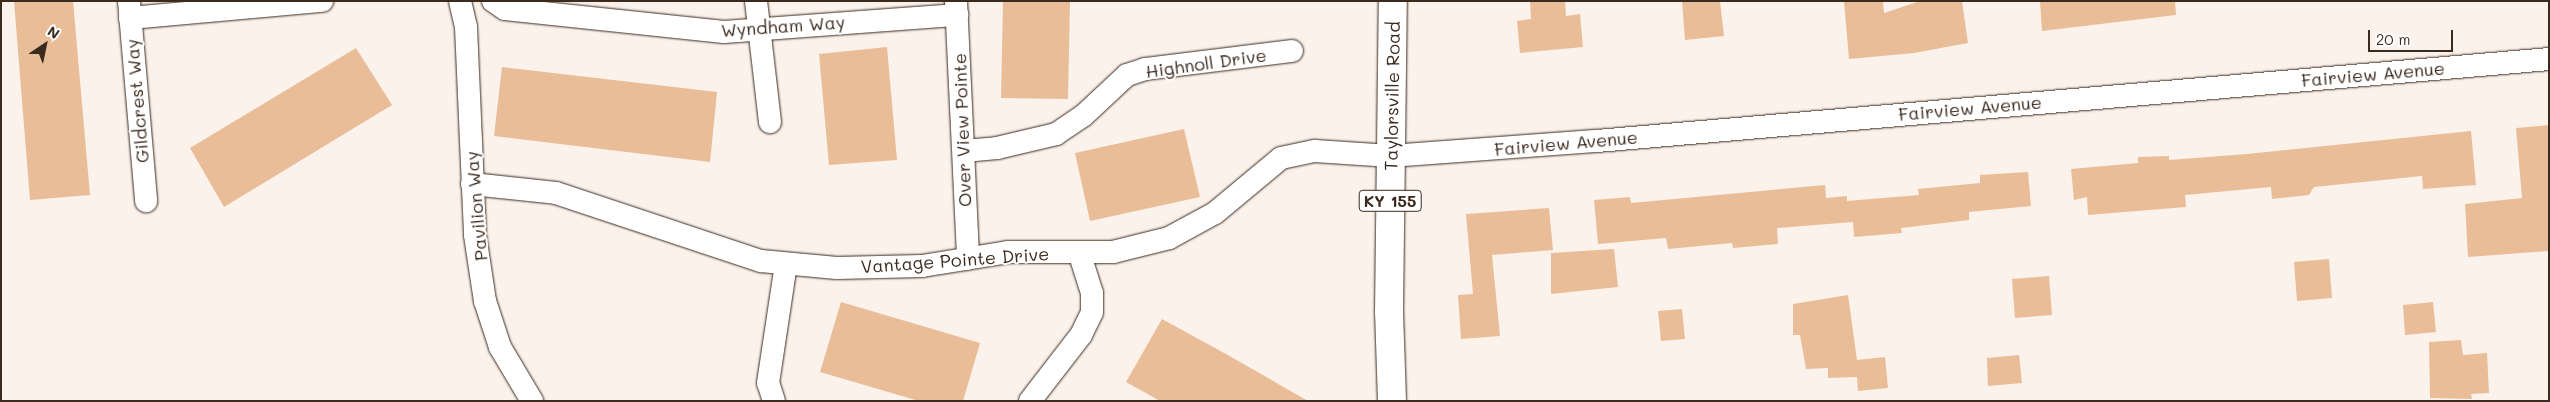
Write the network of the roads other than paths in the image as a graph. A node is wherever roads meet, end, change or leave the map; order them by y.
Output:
1 (322, 1) edge
2 (460, 1) edge
3 (492, 1) edge
4 (756, 1) edge
5 (1393, 1) edge
6 (957, 8) edge
7 (130, 10) edge
8 (757, 29) junction
9 (1292, 51) dead end
10 (2549, 59) edge
11 (770, 122) dead end
12 (964, 151) junction
13 (1391, 156) junction
14 (472, 184) junction
15 (146, 202) dead end
16 (1079, 252) junction
17 (968, 258) junction
18 (786, 264) junction
19 (1037, 398) edge
20 (532, 401) edge
21 (774, 401) edge
22 (1392, 401) edge

1 - 7 street
2 - 14 street, Pavilion Way
3 - 8 street, Wyndham Way
4 - 8 street
5 - 13 main road, Taylorsville Road / KY 155
6 - 8 street, Wyndham Way
6 - 12 street, Over View Pointe
7 - 15 street, Gildcrest Way
8 - 11 street
9 - 12 street, Highnoll Drive
10 - 13 street, Fairview Avenue
12 - 17 street, Over View Pointe
13 - 16 street, Vantage Pointe Drive
13 - 22 main road, Taylorsville Road / KY 155
14 - 18 street, Vantage Pointe Drive
14 - 20 street, Pavilion Way
16 - 17 street, Vantage Pointe Drive
16 - 19 street
17 - 18 street, Vantage Pointe Drive
18 - 21 street

